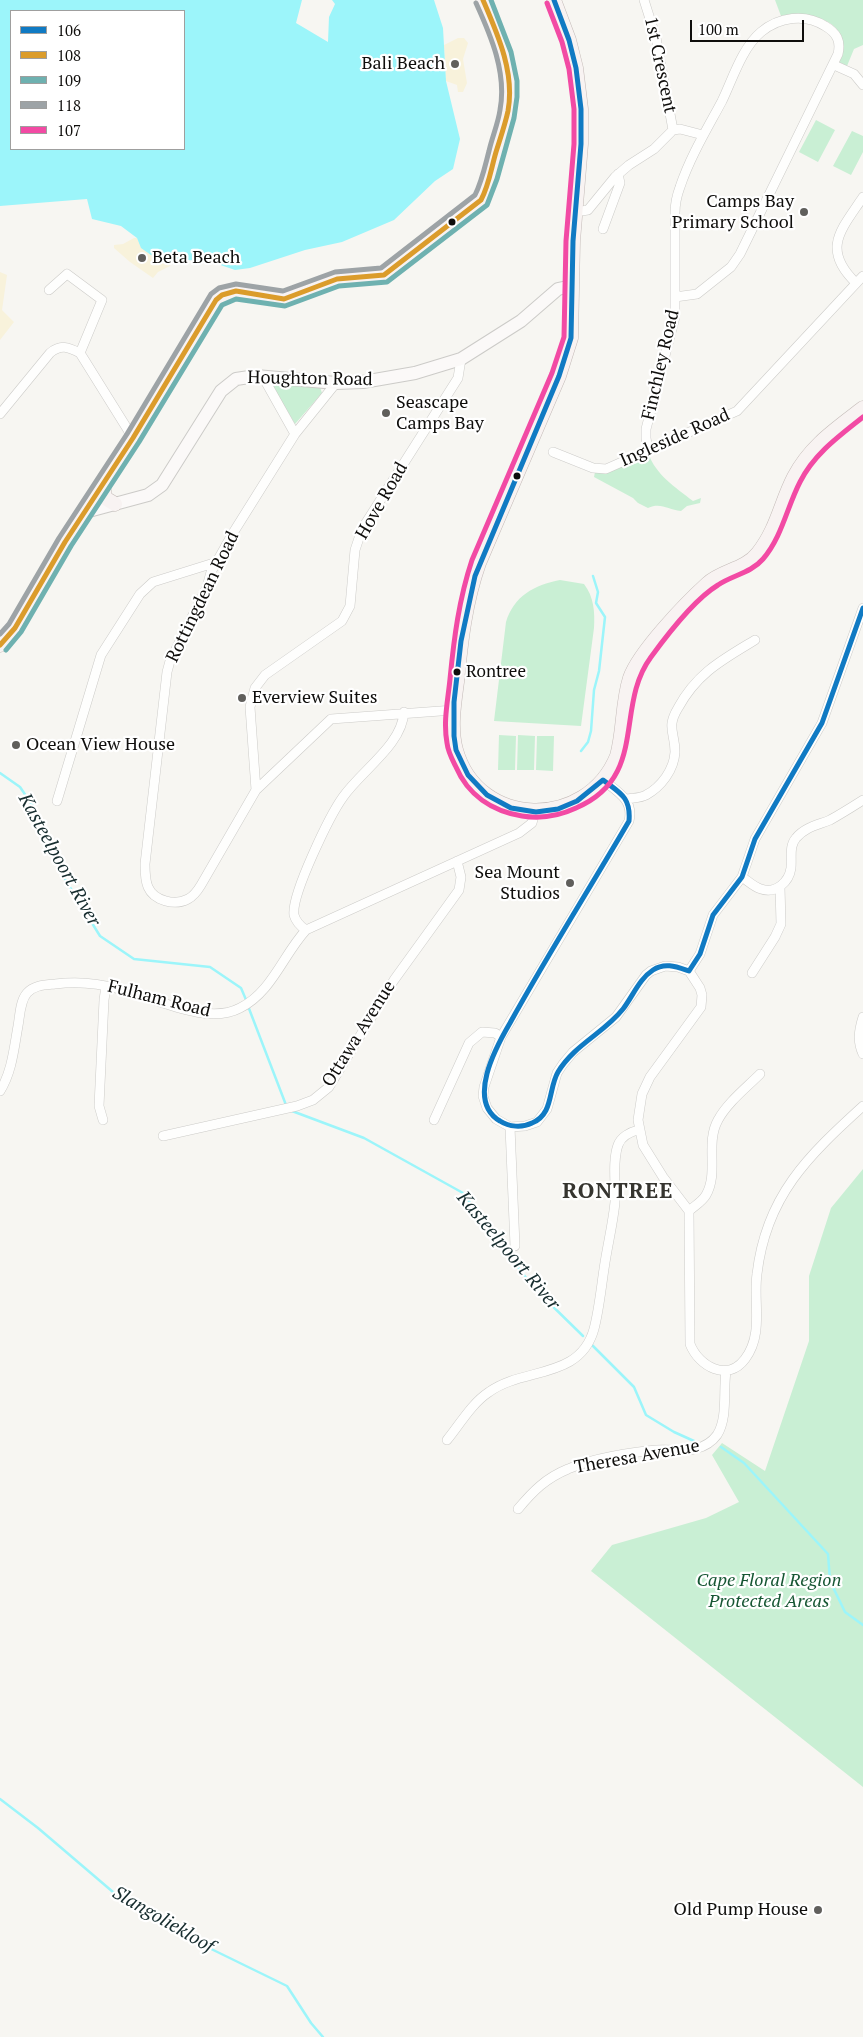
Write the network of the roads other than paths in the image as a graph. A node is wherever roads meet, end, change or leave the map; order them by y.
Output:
1 (482, 0) edge
2 (554, 0) edge
3 (644, 0) edge
4 (834, 65) junction
5 (863, 85) edge
6 (673, 130) junction
7 (703, 135) junction
8 (618, 174) junction
9 (863, 196) edge
10 (575, 212) junction
11 (603, 228) dead end
12 (863, 276) edge
13 (856, 283) junction
14 (572, 286) junction
15 (49, 290) dead end
16 (676, 297) junction
17 (80, 353) junction
18 (460, 359) junction
19 (263, 377) junction
20 (336, 384) junction
21 (863, 408) edge
22 (0, 414) edge
23 (295, 434) junction
24 (132, 438) junction
25 (648, 450) junction
26 (553, 452) dead end
27 (103, 484) junction
28 (115, 504) junction
29 (84, 512) junction
30 (217, 562) junction
31 (863, 608) edge
32 (755, 640) dead end
33 (0, 645) edge
34 (454, 710) junction
35 (404, 712) junction
36 (603, 780) junction
37 (256, 790) junction
38 (627, 799) junction
39 (863, 800) edge
40 (58, 801) dead end
41 (535, 812) junction
42 (457, 861) junction
43 (742, 877) junction
44 (780, 887) junction
45 (306, 930) junction
46 (689, 971) junction
47 (752, 973) dead end
48 (106, 986) junction
49 (863, 1017) edge
50 (501, 1037) junction
51 (863, 1054) edge
52 (760, 1074) dead end
53 (0, 1091) edge
54 (863, 1106) edge
55 (103, 1120) dead end
56 (434, 1120) dead end
57 (510, 1127) junction
58 (638, 1130) junction
59 (163, 1136) dead end
60 (689, 1211) junction
61 (515, 1246) dead end
62 (726, 1372) junction
63 (447, 1440) dead end
64 (518, 1509) dead end

1 - 24 main road
2 - 10 main road
3 - 6 street, 1st Crescent
4 - 5 street
4 - 7 street, Finchley Road
4 - 16 street
6 - 7 street, 1st Crescent
6 - 8 street, 1st Crescent
7 - 16 street, Finchley Road
8 - 10 street, 1st Crescent
8 - 11 street
9 - 13 street
10 - 14 main road
12 - 13 street, Ingleside Road
13 - 25 street, Ingleside Road
14 - 18 street, Houghton Road
14 - 34 main road
15 - 17 street
16 - 25 street, Finchley Road
17 - 22 street
17 - 24 street
18 - 20 street, Houghton Road
18 - 37 street, Hove Road
19 - 20 street, Houghton Road
19 - 23 street
19 - 28 street, Houghton Road
20 - 23 street, Rottingdean Road
21 - 36 main road
23 - 30 street, Rottingdean Road
24 - 27 main road
25 - 26 street, Ingleside Road
27 - 28 main road
27 - 29 main road
28 - 29 street, Houghton Road
29 - 33 main road
30 - 37 street, Rottingdean Road
30 - 40 street
31 - 43 street
32 - 38 street
34 - 35 street, Rottingdean Road
34 - 41 main road
35 - 37 street, Rottingdean Road
35 - 45 street
36 - 38 street
36 - 41 main road
38 - 50 street
39 - 44 street
41 - 42 street, Fulham Road
42 - 45 street, Fulham Road
42 - 59 street, Ottawa Avenue
43 - 44 street
43 - 46 street
44 - 47 street
45 - 48 street, Fulham Road
46 - 57 street
46 - 58 street
48 - 53 street, Fulham Road
48 - 55 street
49 - 51 street
50 - 56 street
50 - 57 street
52 - 60 street
54 - 62 street
57 - 61 street
58 - 60 street
58 - 63 street
60 - 62 street
62 - 64 street, Theresa Avenue

